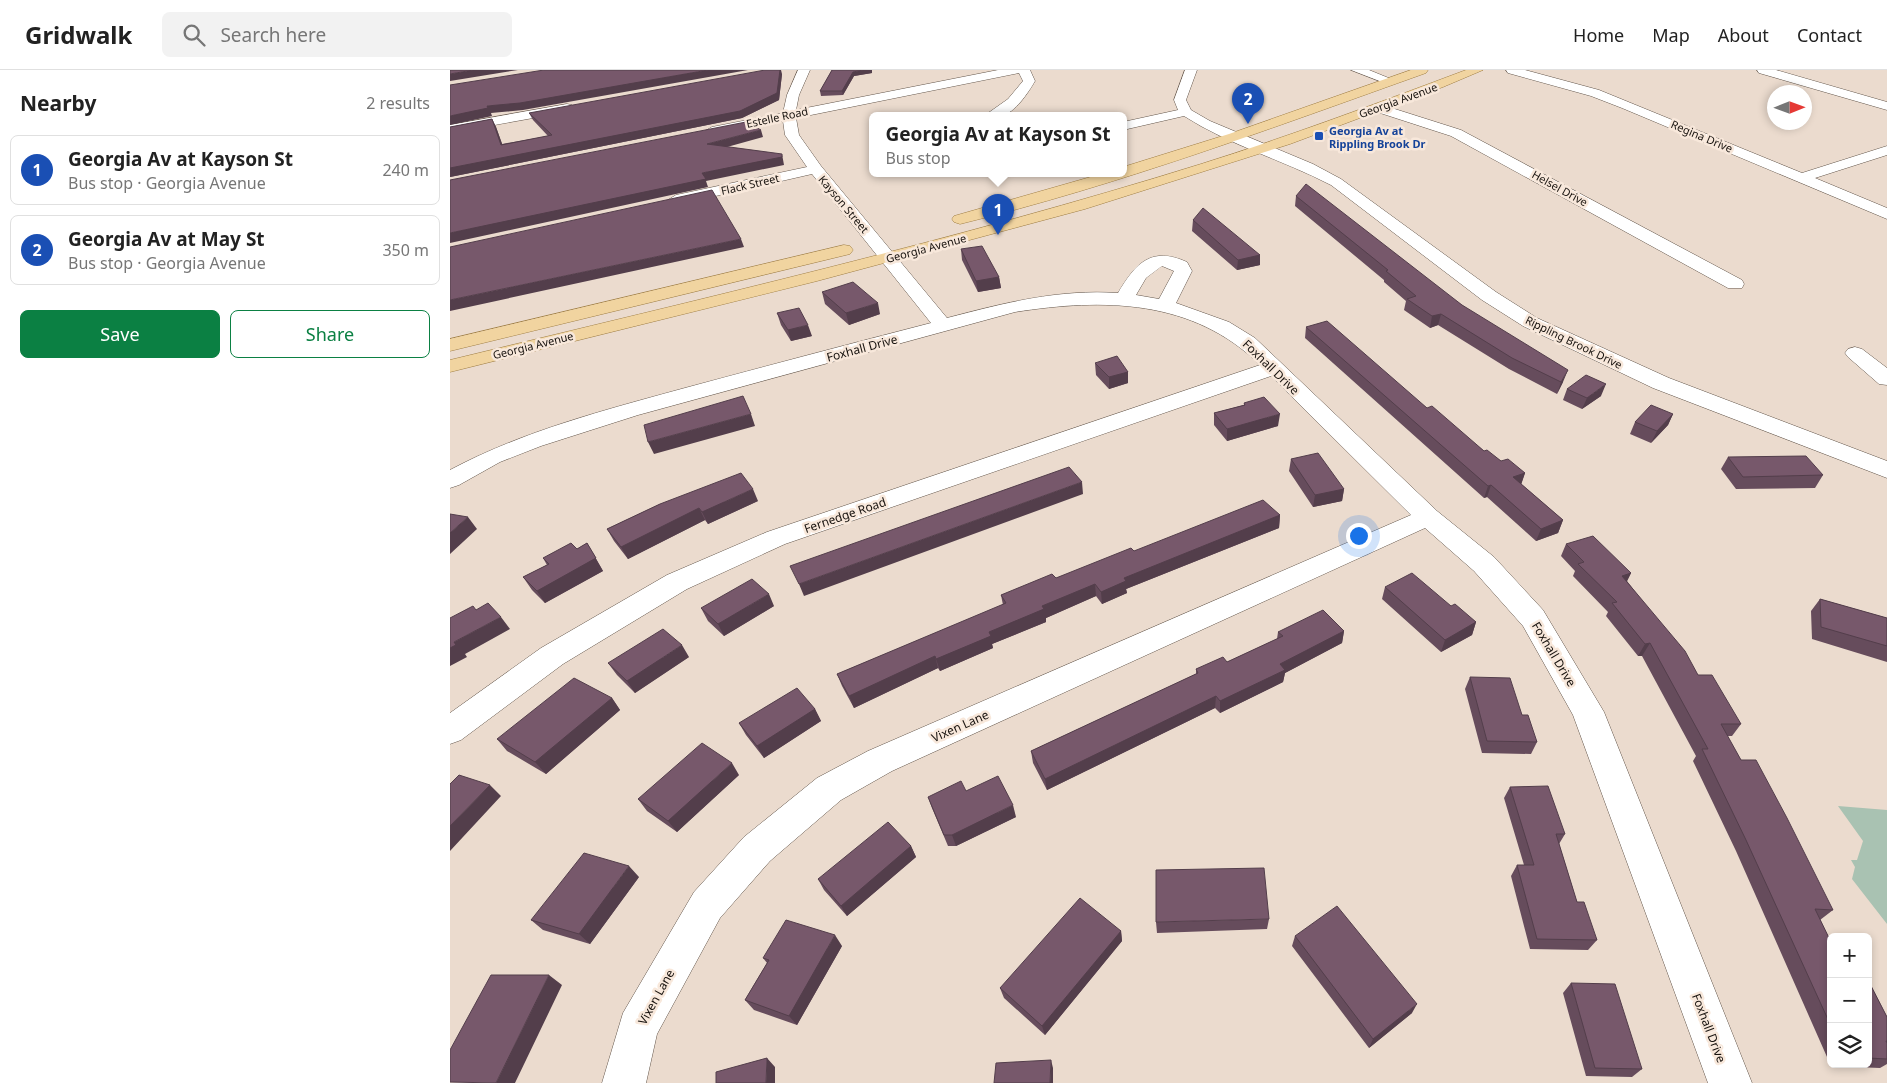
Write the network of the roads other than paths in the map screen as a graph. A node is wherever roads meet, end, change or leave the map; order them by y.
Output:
1 (804, 70) edge
2 (1016, 70) edge
3 (1024, 70) edge
4 (1191, 70) edge
5 (1357, 70) edge
6 (1422, 70) edge
7 (1478, 70) edge
8 (1512, 70) edge
9 (1763, 70) edge
10 (1390, 81) junction
11 (576, 106) edge
12 (1887, 106) edge
13 (1379, 108) junction
14 (999, 112) edge
15 (1186, 112) junction
16 (789, 114) junction
17 (1127, 125) edge
18 (450, 129) edge
19 (699, 133) edge
20 (1234, 137) junction
21 (1263, 149) junction
22 (1887, 150) edge
23 (816, 169) junction
24 (1127, 171) edge
25 (1107, 177) edge
26 (1801, 178) junction
27 (662, 204) edge
28 (1887, 214) edge
29 (946, 223) dead end
30 (894, 238) dead end
31 (876, 242) junction
32 (887, 258) junction
33 (1735, 284) dead end
34 (1124, 299) junction
35 (1166, 304) junction
36 (942, 324) junction
37 (450, 345) edge
38 (1855, 353) dead end
39 (450, 366) edge
40 (1273, 368) junction
41 (1887, 380) edge
42 (1886, 466) edge
43 (450, 480) edge
44 (1428, 517) junction
45 (450, 731) edge
46 (624, 1083) edge
47 (1730, 1083) edge

1 - 16 street, Kayson Street
2 - 16 street, Estelle Road
3 - 14 street
4 - 15 street
5 - 10 street
6 - 10 main road, Georgia Avenue
7 - 13 main road, Georgia Avenue
8 - 26 street, Regina Drive
9 - 12 street
10 - 20 main road, Georgia Avenue
11 - 18 street
13 - 21 main road, Georgia Avenue
13 - 33 street, Helsel Drive
15 - 17 street
15 - 20 street, Rippling Brook Drive
16 - 19 street, Estelle Road
16 - 23 street, Kayson Street
20 - 21 street, Rippling Brook Drive
20 - 24 main road, Georgia Avenue
21 - 32 main road, Georgia Avenue
21 - 42 street, Rippling Brook Drive
22 - 26 street
23 - 27 street, Flack Street
23 - 31 street, Kayson Street
25 - 29 main road, Georgia Avenue
26 - 28 street, Regina Drive
30 - 31 main road, Georgia Avenue
31 - 32 street, Kayson Street
31 - 37 main road, Georgia Avenue
32 - 36 street, Kayson Street
32 - 39 main road, Georgia Avenue
34 - 35 street, Foxhall Drive
34 - 35 street
34 - 36 street, Foxhall Drive
35 - 40 street, Foxhall Drive
36 - 43 street, Foxhall Drive
38 - 41 street
40 - 44 street, Foxhall Drive
40 - 45 street, Fernedge Road
44 - 46 street, Vixen Lane
44 - 47 street, Foxhall Drive

